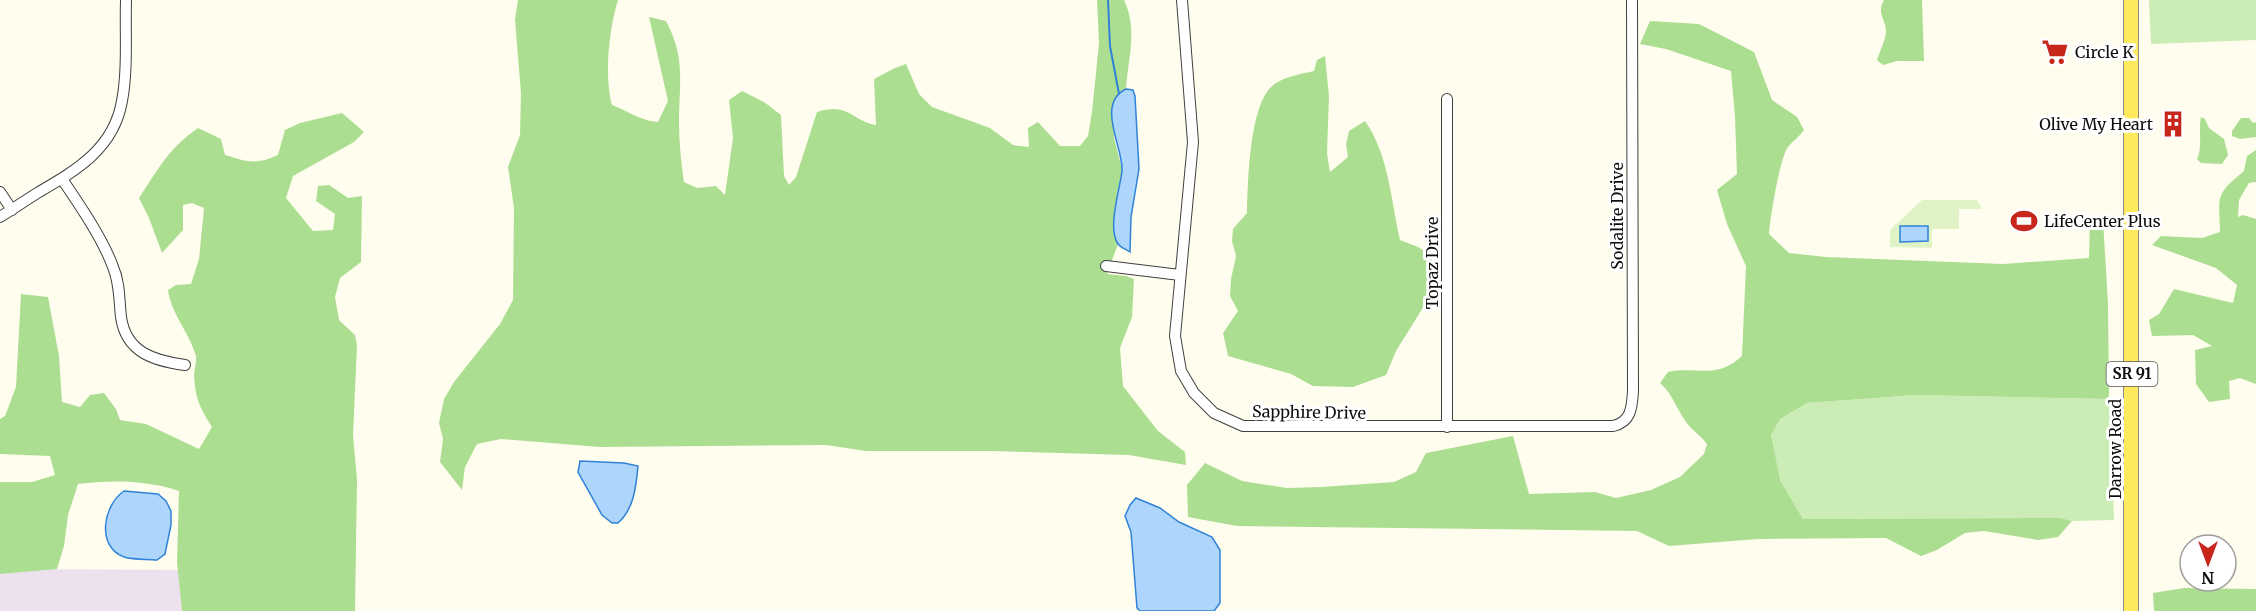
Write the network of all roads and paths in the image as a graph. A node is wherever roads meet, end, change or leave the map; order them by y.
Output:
1 (126, 0) edge
2 (1182, 0) edge
3 (1632, 0) edge
4 (2131, 0) edge
5 (1447, 99) dead end
6 (62, 180) junction
7 (0, 192) edge
8 (12, 210) junction
9 (0, 217) edge
10 (1106, 266) dead end
11 (1180, 274) junction
12 (185, 365) dead end
13 (1617, 425) joint
14 (1447, 427) junction
15 (2131, 611) edge

1 - 6 street
2 - 11 street, Sapphire Drive
3 - 13 street, Sodalite Drive
4 - 15 main road, Darrow Road / SR 91
5 - 14 street, Topaz Drive
6 - 8 street
6 - 12 street
7 - 8 street
8 - 9 street
10 - 11 street
11 - 14 street, Sapphire Drive
13 - 14 street, Sapphire Drive

